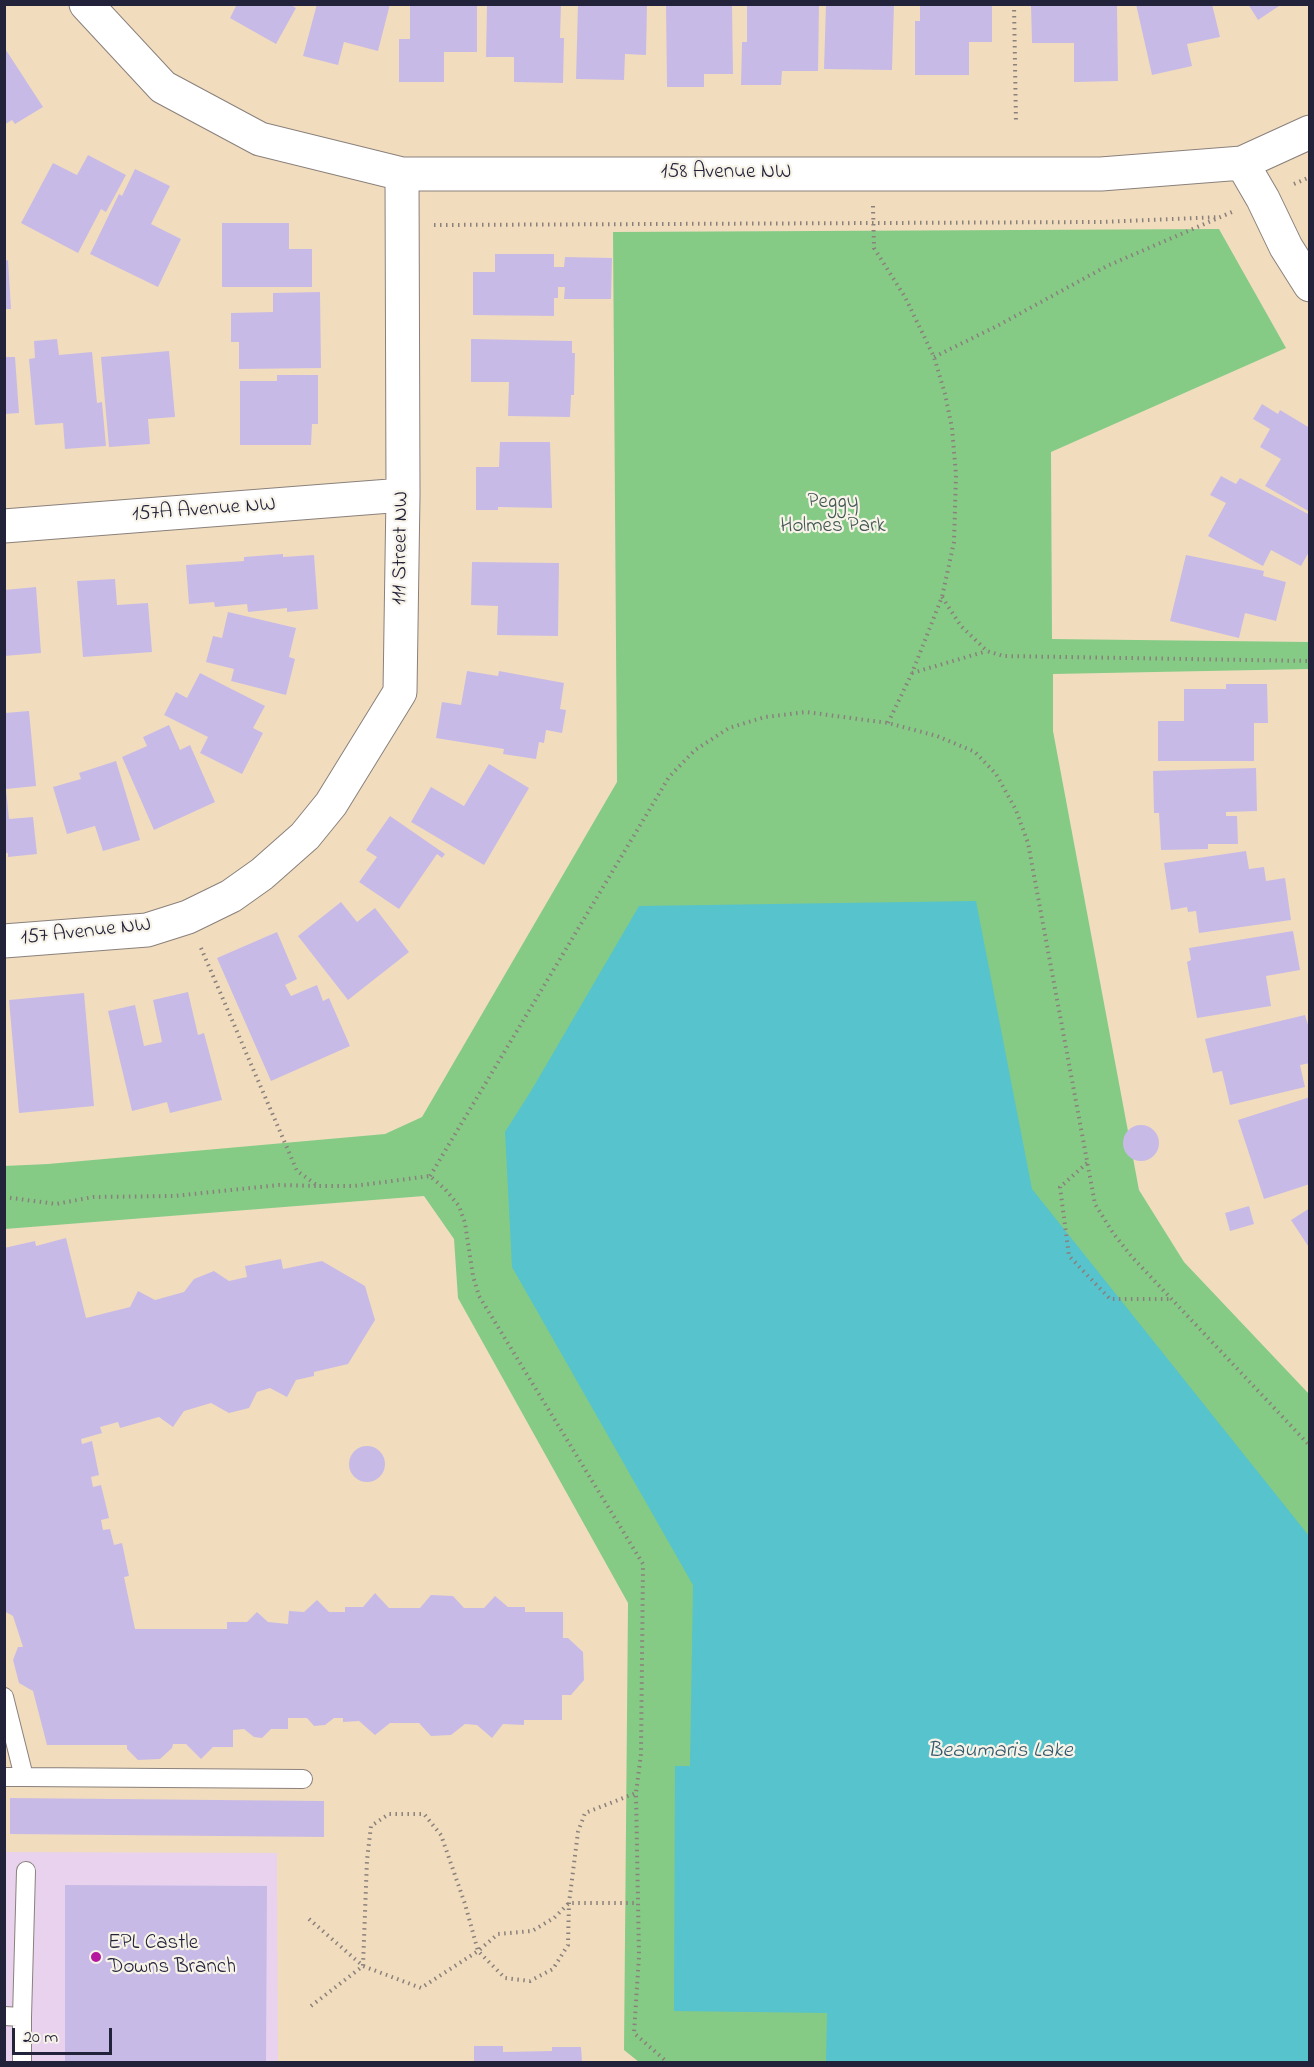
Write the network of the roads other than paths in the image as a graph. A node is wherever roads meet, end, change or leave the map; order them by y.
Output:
1 (86, 4) edge
2 (1307, 141) edge
3 (1242, 163) junction
4 (402, 174) junction
5 (1310, 285) edge
6 (403, 495) junction
7 (4, 526) edge
8 (262, 874) joint
9 (4, 941) edge
10 (4, 1697) edge
11 (4, 1777) edge
12 (24, 1777) junction
13 (303, 1779) dead end
14 (26, 1871) dead end
15 (13, 2016) edge
16 (22, 2062) edge

1 - 4 street, 158 Avenue NW
2 - 3 street, 158 Avenue NW
3 - 4 street, 158 Avenue NW
3 - 5 street
4 - 6 street, 111 Street NW
6 - 7 street, 157A Avenue NW
6 - 8 street, 111 Street NW
8 - 9 street, 157 Avenue NW
10 - 12 lane
11 - 12 lane
12 - 13 lane
14 - 15 lane
15 - 16 lane

